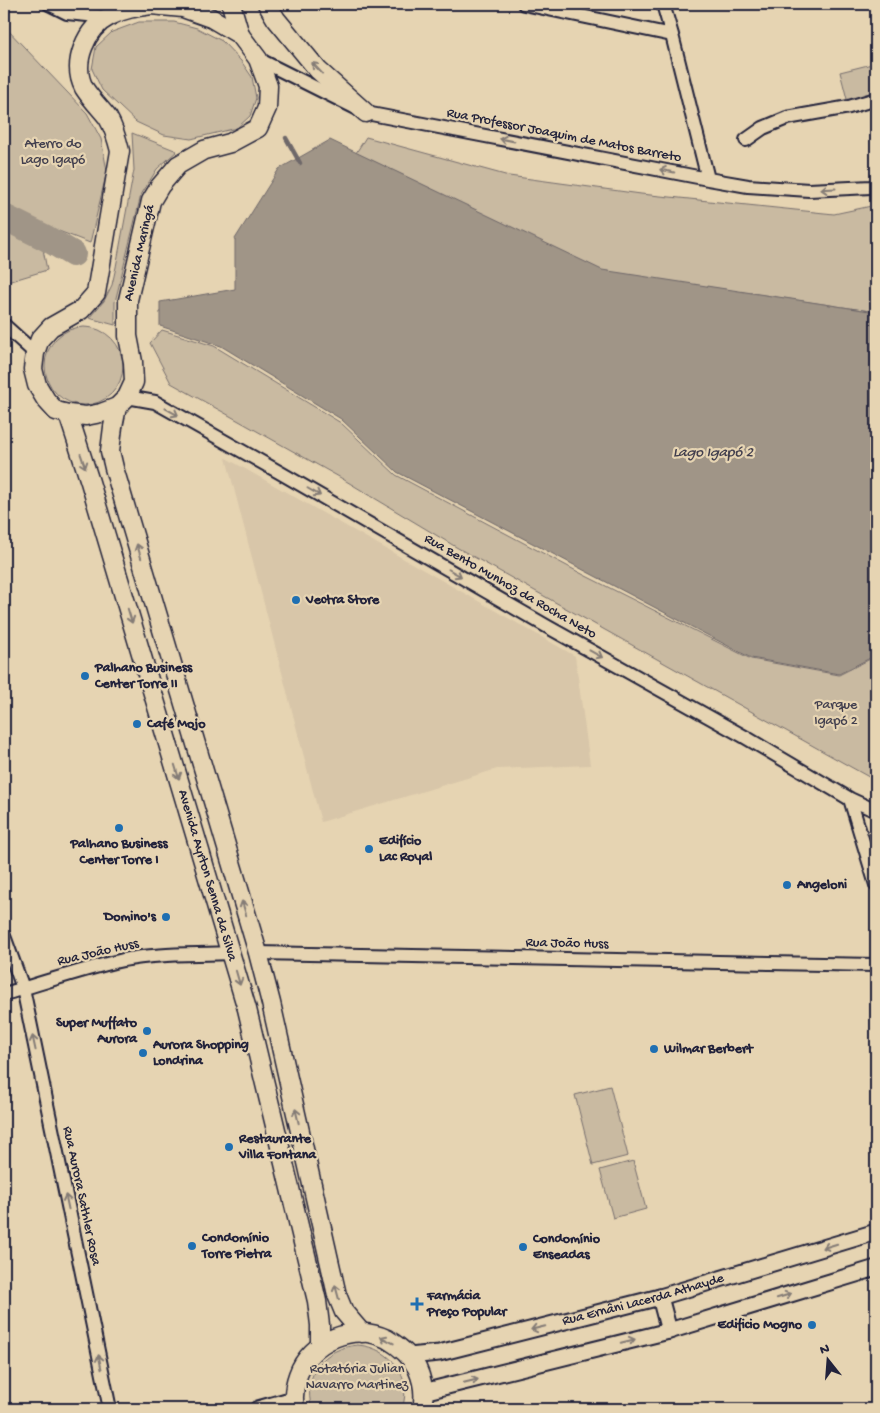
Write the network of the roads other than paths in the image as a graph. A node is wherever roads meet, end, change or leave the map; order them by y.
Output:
1 (49, 4) edge
2 (231, 4) edge
3 (267, 4) edge
4 (524, 4) edge
5 (663, 4) edge
6 (129, 6) edge
7 (108, 17) junction
8 (240, 35) junction
9 (672, 35) junction
10 (258, 59) junction
11 (876, 99) edge
12 (366, 113) junction
13 (746, 140) dead end
14 (708, 179) junction
15 (876, 185) edge
16 (4, 325) edge
17 (36, 353) junction
18 (122, 402) junction
19 (68, 414) junction
20 (850, 799) junction
21 (876, 811) edge
22 (876, 885) edge
23 (4, 936) edge
24 (258, 953) junction
25 (231, 954) junction
26 (876, 965) edge
27 (23, 988) junction
28 (4, 994) edge
29 (876, 1232) edge
30 (876, 1268) edge
31 (660, 1297) junction
32 (669, 1331) junction
33 (362, 1333) junction
34 (320, 1345) junction
35 (409, 1356) junction
36 (423, 1401) edge
37 (294, 1404) edge
38 (110, 1409) edge
39 (258, 1409) edge

1 - 7 street
2 - 8 main road, Avenida Maringá
12 -> 3 main road
4 - 9 street
5 - 9 street
6 - 7 main road, Avenida Maringá
6 - 8 main road, Avenida Maringá
7 - 17 main road, Avenida Maringá
8 - 10 main road, Avenida Maringá
9 - 14 street
10 - 12 street, Rua Professor Joaquim de Matos Barreto
10 - 18 main road, Avenida Maringá
11 - 13 street
14 -> 12 street, Rua Professor Joaquim de Matos Barreto
15 -> 14 street, Rua Professor Joaquim de Matos Barreto
16 - 17 street
17 - 19 main road
18 - 19 main road
18 -> 20 street, Rua Bento Munhoz da Rocha Neto
24 -> 18 main road, Avenida Ayrton Senna da Silva
19 -> 25 main road, Avenida Ayrton Senna da Silva
20 - 21 street, Rua Bento Munhoz da Rocha Neto
20 - 22 street
23 - 27 street, Rua Aurora Sathler Rosa
24 - 26 street, Rua João Huss
33 -> 24 main road, Avenida Ayrton Senna da Silva
25 - 27 street, Rua João Huss
25 -> 34 main road, Avenida Ayrton Senna da Silva
27 - 28 street, Rua João Huss
38 -> 27 street, Rua Aurora Sathler Rosa
29 -> 31 street, Rua Ernâni Lacerda Athayde
32 -> 30 street
31 - 32 street
31 -> 35 street, Rua Ernâni Lacerda Athayde
36 -> 32 street
33 - 34 main road
35 -> 33 main road
34 - 37 main road
35 - 36 main road
37 - 39 street

